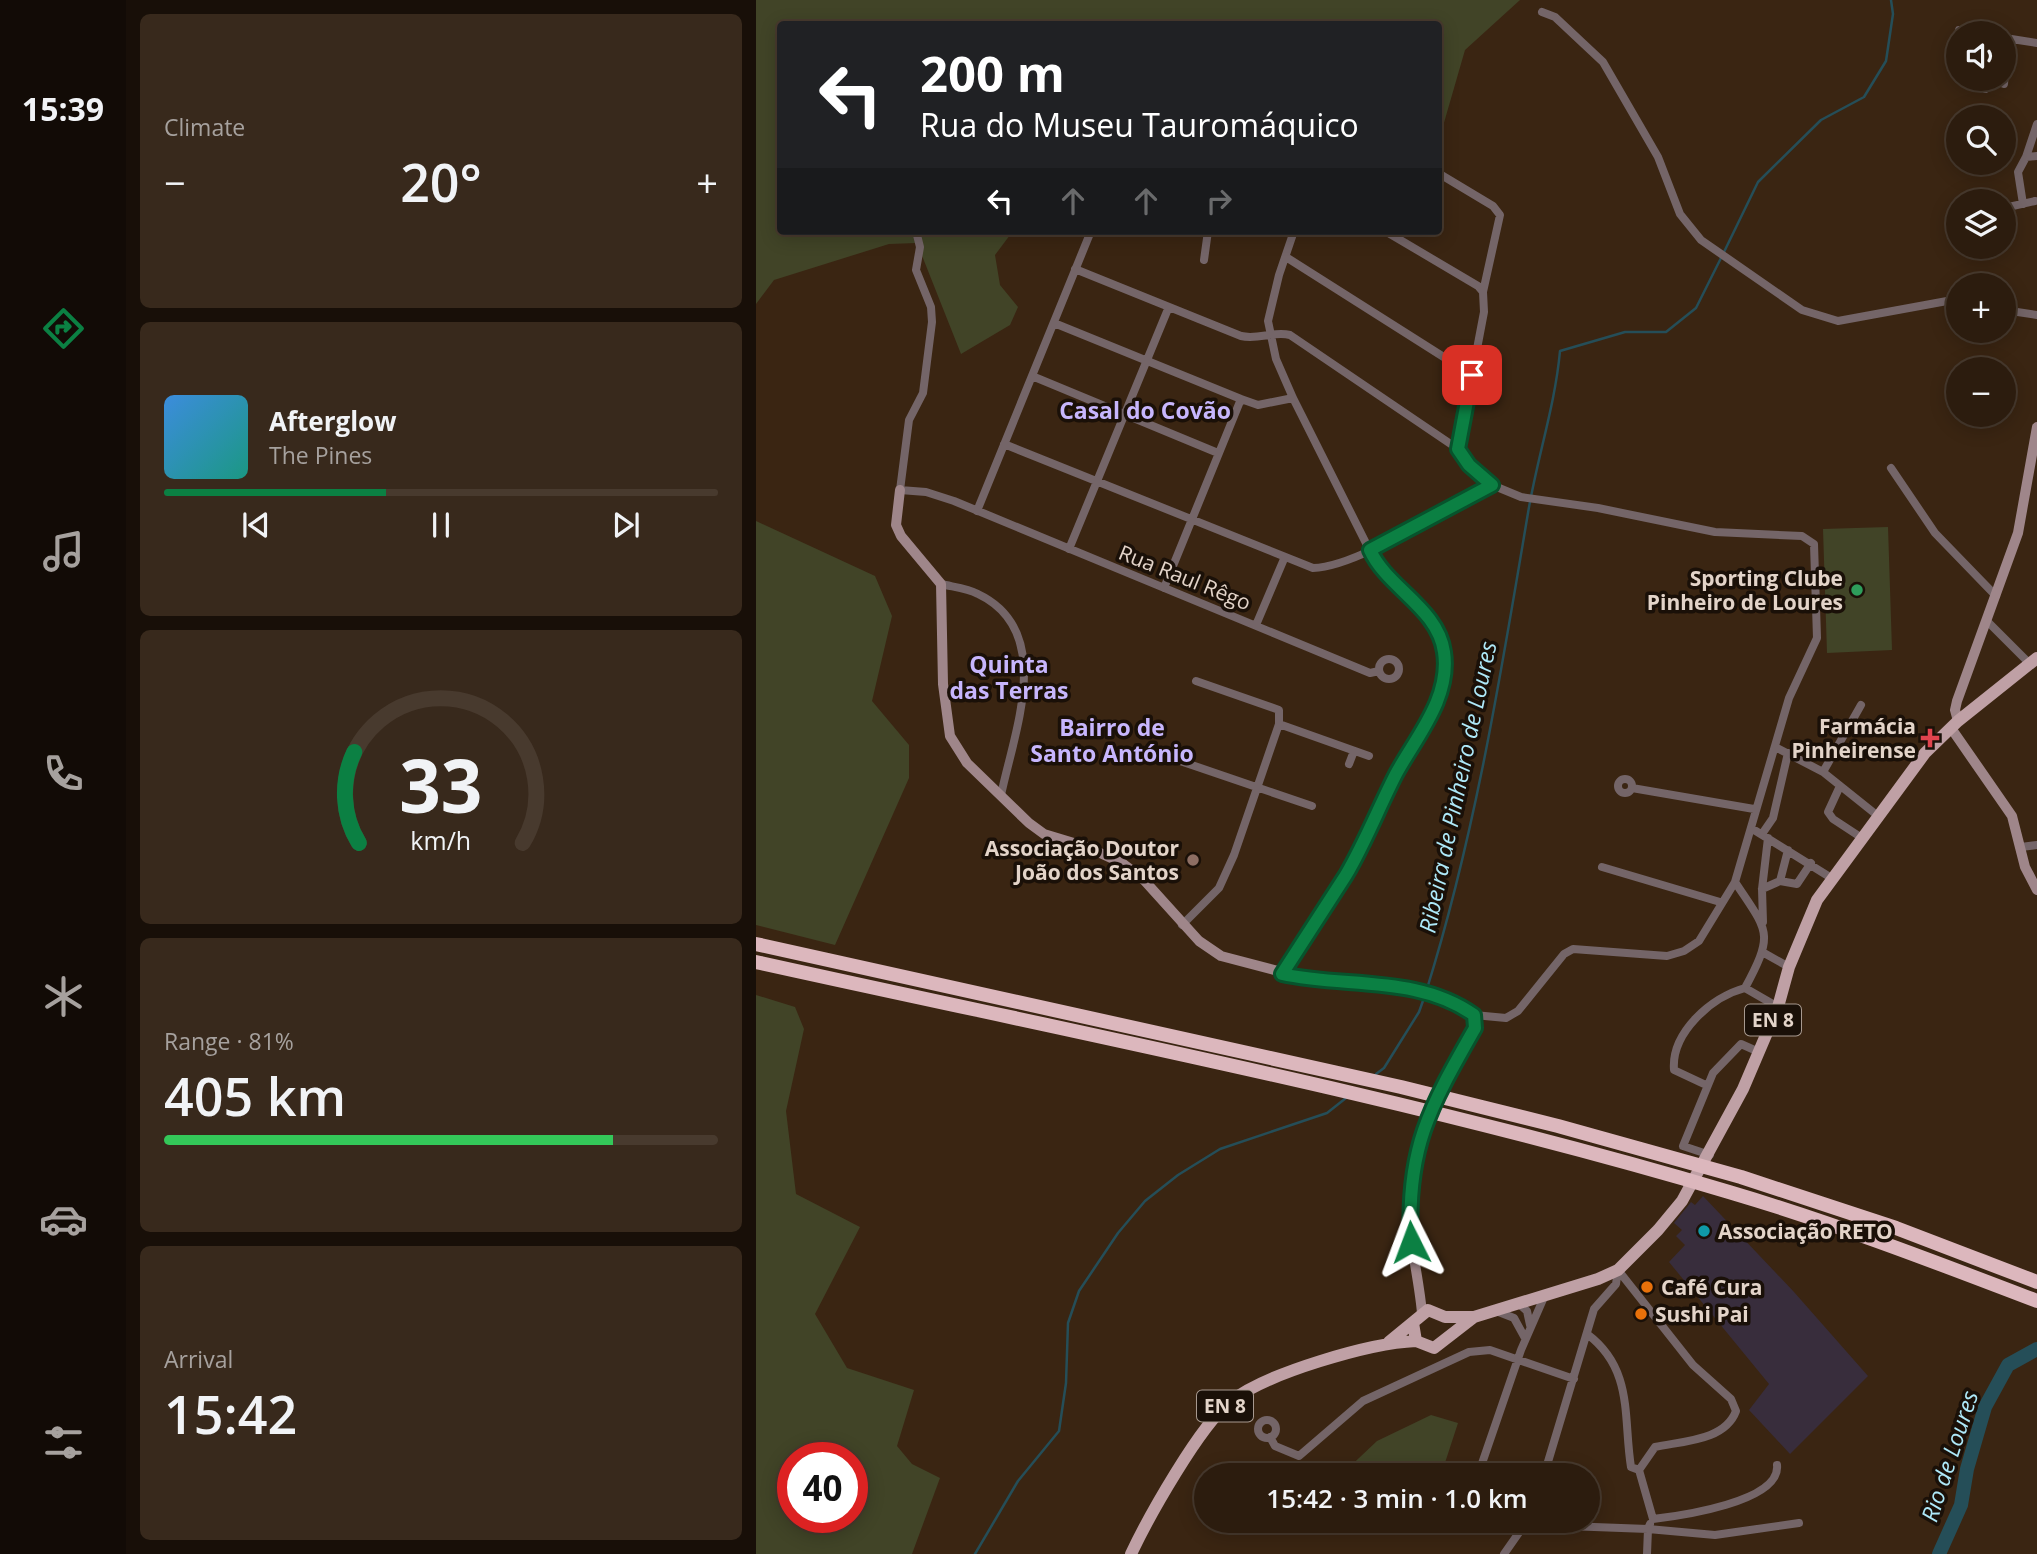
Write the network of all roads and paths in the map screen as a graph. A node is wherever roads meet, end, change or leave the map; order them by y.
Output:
1 (1542, 12) dead end
2 (2016, 40) edge
3 (2037, 43) edge
4 (2037, 124) edge
5 (2037, 156) edge
6 (2026, 157) junction
7 (1442, 175) edge
8 (2035, 201) edge
9 (2022, 204) junction
10 (2016, 205) edge
11 (917, 235) edge
12 (1089, 235) edge
13 (1207, 235) edge
14 (1293, 235) edge
15 (1392, 235) edge
16 (1286, 257) junction
17 (1203, 260) dead end
18 (1075, 269) junction
19 (1483, 292) junction
20 (1946, 301) edge
21 (1168, 309) junction
22 (2016, 312) edge
23 (2037, 315) edge
24 (1054, 323) junction
25 (1269, 334) junction
26 (1147, 360) junction
27 (1472, 375) junction
28 (1032, 376) junction
29 (1293, 398) junction
30 (1241, 399) junction
31 (1125, 415) junction
32 (2037, 427) edge
33 (1004, 444) junction
34 (1458, 449) junction
35 (1218, 453) junction
36 (1891, 468) dead end
37 (1097, 481) junction
38 (1492, 485) junction
39 (900, 490) junction
40 (977, 511) junction
41 (1191, 521) junction
42 (1069, 549) junction
43 (1370, 550) junction
44 (1284, 559) junction
45 (941, 583) junction
46 (1164, 588) junction
47 (1996, 596) junction
48 (1988, 622) junction
49 (1255, 625) junction
50 (2033, 661) edge
51 (1379, 671) dead end
52 (1196, 681) dead end
53 (1861, 705) dead end
54 (1279, 724) junction
55 (1955, 724) junction
56 (1775, 747) junction
57 (1354, 751) junction
58 (1788, 753) junction
59 (1369, 756) dead end
60 (1180, 761) dead end
61 (1349, 764) dead end
62 (1823, 772) junction
63 (1840, 786) junction
64 (1257, 787) junction
65 (1632, 788) dead end
66 (1001, 795) junction
67 (1312, 806) dead end
68 (1754, 809) junction
69 (1878, 816) junction
70 (1751, 828) junction
71 (1765, 836) junction
72 (1862, 838) junction
73 (2037, 845) edge
74 (2021, 847) junction
75 (1788, 850) junction
76 (1811, 863) junction
77 (1602, 867) dead end
78 (1833, 879) junction
79 (1780, 881) junction
80 (1735, 883) junction
81 (1762, 887) junction
82 (2037, 890) edge
83 (1720, 902) junction
84 (1763, 922) junction
85 (1182, 925) junction
86 (756, 944) edge
87 (1764, 953) junction
88 (756, 962) edge
89 (1789, 967) junction
90 (1282, 974) junction
91 (1745, 988) junction
92 (1778, 1007) junction
93 (1474, 1015) junction
94 (1759, 1052) junction
95 (1706, 1085) junction
96 (1710, 1155) junction
97 (1618, 1270) junction
98 (2037, 1282) edge
99 (1546, 1295) junction
100 (2037, 1301) edge
101 (1518, 1303) junction
102 (1494, 1310) junction
103 (1429, 1316) junction
104 (1474, 1317) junction
105 (1530, 1325) junction
106 (1587, 1334) junction
107 (1448, 1336) junction
108 (1525, 1338) junction
109 (1416, 1341) junction
110 (1389, 1342) junction
111 (1517, 1360) junction
112 (1574, 1379) junction
113 (1270, 1437) dead end
114 (1482, 1463) edge
115 (1548, 1463) edge
116 (1777, 1465) dead end
117 (1639, 1470) junction
118 (1653, 1518) junction
119 (1799, 1523) dead end
120 (1600, 1527) edge
121 (1648, 1529) junction
122 (1518, 1533) edge
123 (1130, 1554) edge
124 (1504, 1554) edge
125 (1647, 1554) edge

1 - 20 street
2 - 3 street
4 - 6 street
5 - 6 street
6 - 9 street
7 - 19 street
8 - 9 street
9 - 10 street
11 - 39 street
12 - 18 street
13 - 17 street
14 - 16 street
15 - 19 street
16 - 25 street
16 - 27 street
18 - 21 street
18 - 24 street
19 - 27 street
21 - 25 street
21 - 26 street
22 - 23 street
24 - 26 street
24 - 28 street
25 - 29 street
25 - 34 street
26 - 30 street
26 - 31 street
27 - 34 street
28 - 31 street
28 - 33 street
29 - 30 street
29 - 43 street
30 - 35 street
31 - 35 street
31 - 37 street
32 - 47 street
33 - 37 street
33 - 40 street
34 - 38 street
35 - 41 street
36 - 47 street
37 - 41 street
37 - 42 street
38 - 43 street
38 - 56 street
39 - 40 street, Rua Raul Rêgo
39 - 45 street
40 - 42 street, Rua Raul Rêgo
41 - 44 street
41 - 46 street
42 - 46 street, Rua Raul Rêgo
43 - 44 street
43 - 90 street
44 - 49 street
45 - 66 street
45 - 66 street
46 - 49 street, Rua Raul Rêgo
47 - 48 street
48 - 50 street
48 - 55 street
49 - 51 street, Rua Raul Rêgo
50 - 55 main road, EN 8
52 - 54 street
53 - 62 street
54 - 57 street
54 - 64 street
55 - 69 main road, EN 8
55 - 74 street
56 - 58 street
56 - 68 street
57 - 59 street
57 - 61 street
58 - 62 street
58 - 71 street
60 - 64 street
62 - 63 street
63 - 69 street
63 - 72 street
64 - 67 street
64 - 85 street
65 - 68 street
66 - 85 street
68 - 70 street
69 - 72 main road, EN 8
70 - 71 street
70 - 80 street
71 - 75 street
71 - 81 street
72 - 78 main road, EN 8
73 - 74 street
74 - 82 street
75 - 76 street
75 - 79 street
76 - 78 street
76 - 79 street
77 - 83 street
78 - 89 main road, EN 8
79 - 81 street
80 - 83 street
80 - 84 street
81 - 84 street
83 - 93 street
84 - 87 street
85 - 90 street
86 - 98 highway, bridge
87 - 89 street
87 - 91 street
88 - 100 highway, bridge
89 - 92 main road, EN 8
90 - 93 street
91 - 92 street
91 - 95 street
92 - 94 main road, EN 8
93 - 103 street
94 - 95 street
94 - 96 main road, EN 8
95 - 96 street
96 - 97 main road, EN 8
97 - 99 main road, EN 8
97 - 106 street
97 - 117 street
99 - 101 main road, EN 8
99 - 105 street
101 - 102 main road, EN 8
101 - 105 street
102 - 104 main road, EN 8
102 - 108 street
103 - 104 main road, EN 8
103 - 107 main road
103 - 109 main road
103 - 110 main road, EN 8
104 - 107 main road, EN 8
105 - 108 street
106 - 112 street
106 - 117 street
107 - 109 main road, EN 8
108 - 111 street
109 - 110 main road, EN 8
110 - 123 main road, EN 8
111 - 112 street
111 - 113 street
111 - 114 street
112 - 115 street
116 - 118 street
117 - 118 street
118 - 121 street
119 - 121 street
120 - 121 street
121 - 125 street
122 - 124 street

